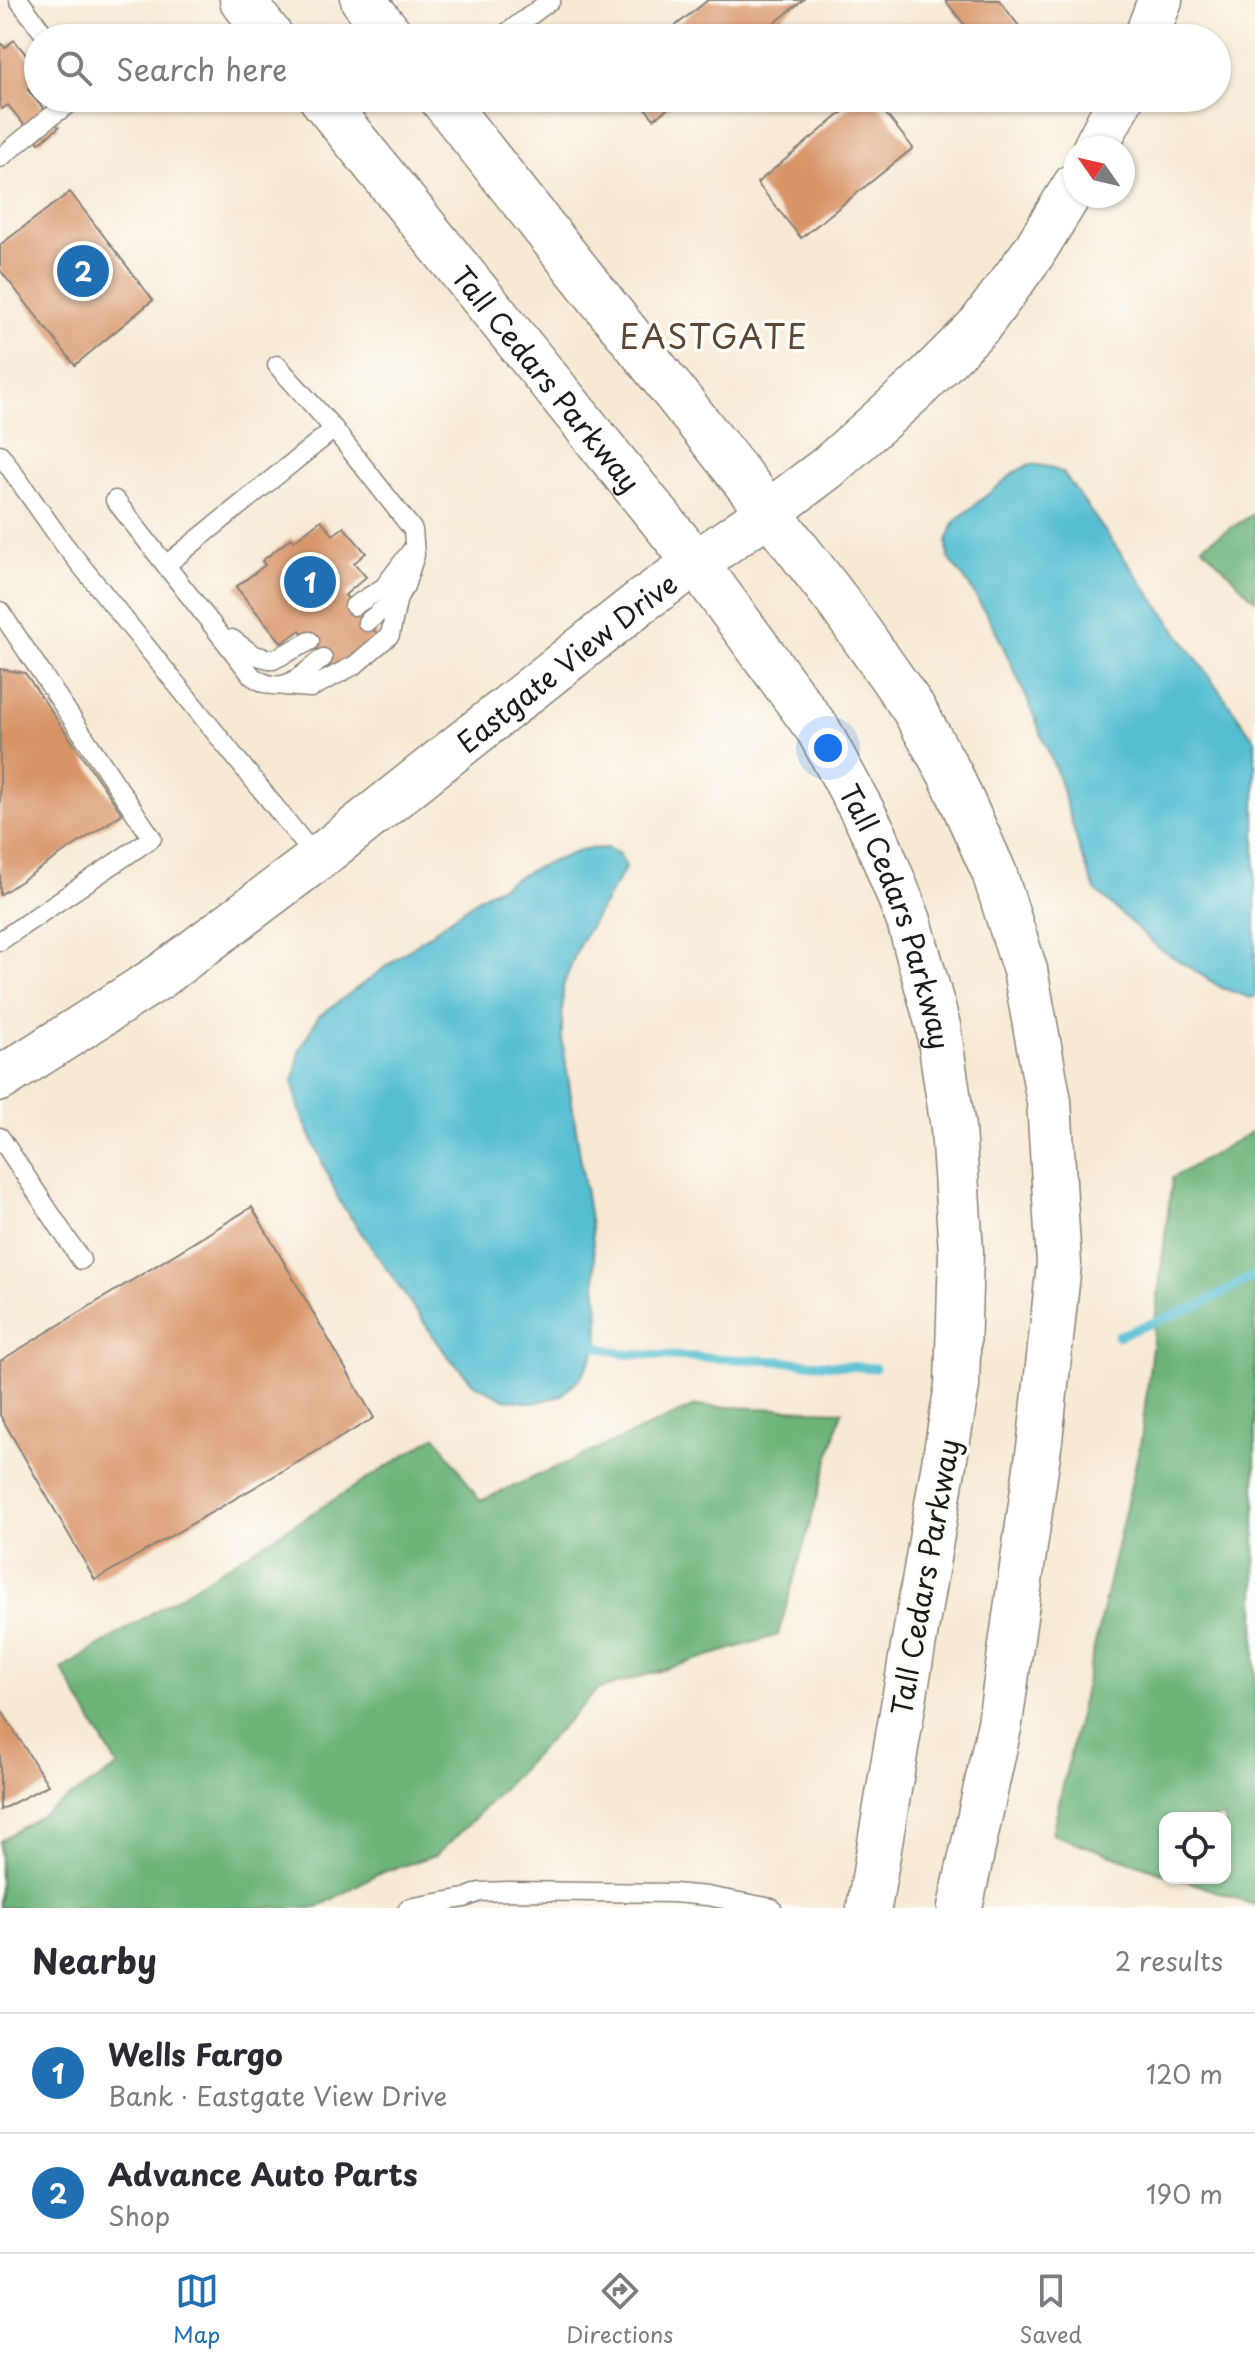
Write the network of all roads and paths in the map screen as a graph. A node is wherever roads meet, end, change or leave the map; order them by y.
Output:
1 (19, 0) edge
2 (242, 0) edge
3 (363, 0) edge
4 (551, 0) edge
5 (1160, 0) edge
6 (37, 24) edge
7 (261, 24) edge
8 (382, 24) edge
9 (519, 24) edge
10 (1151, 24) edge
11 (57, 112) edge
12 (332, 112) edge
13 (452, 112) edge
14 (1114, 112) edge
15 (1101, 136) edge
16 (0, 158) edge
17 (1063, 204) edge
18 (277, 365) dead end
19 (334, 429) junction
20 (0, 454) edge
21 (115, 500) dead end
22 (769, 512) junction
23 (414, 538) junction
24 (697, 564) junction
25 (166, 565) junction
26 (398, 597) junction
27 (354, 606) dead end
28 (0, 611) edge
29 (367, 622) dead end
30 (211, 623) junction
31 (310, 641) dead end
32 (323, 658) dead end
33 (284, 686) junction
34 (317, 859) junction
35 (0, 941) edge
36 (0, 1079) edge
37 (0, 1137) edge
38 (81, 1260) dead end
39 (460, 1903) edge
40 (408, 1908) edge
41 (772, 1908) edge
42 (869, 1908) edge
43 (960, 1908) edge

1 - 6 lane
2 - 7 main road
3 - 8 main road
4 - 9 lane
5 - 10 main road
11 - 16 lane
12 - 24 main road, Tall Cedars Parkway
13 - 22 main road
14 - 15 main road
17 - 22 main road, Eastgate View Drive
18 - 19 lane
19 - 23 lane
19 - 25 lane
20 - 34 lane
21 - 25 lane
22 - 24 main road, Eastgate View Drive
22 - 43 main road
23 - 26 lane
23 - 27 lane
24 - 34 main road, Eastgate View Drive
24 - 42 main road, Tall Cedars Parkway
25 - 30 lane
26 - 29 lane
26 - 33 lane
28 - 35 lane
30 - 31 lane
30 - 33 lane
32 - 33 lane
34 - 36 main road, Eastgate View Drive
37 - 38 lane
39 - 40 lane
39 - 41 lane

